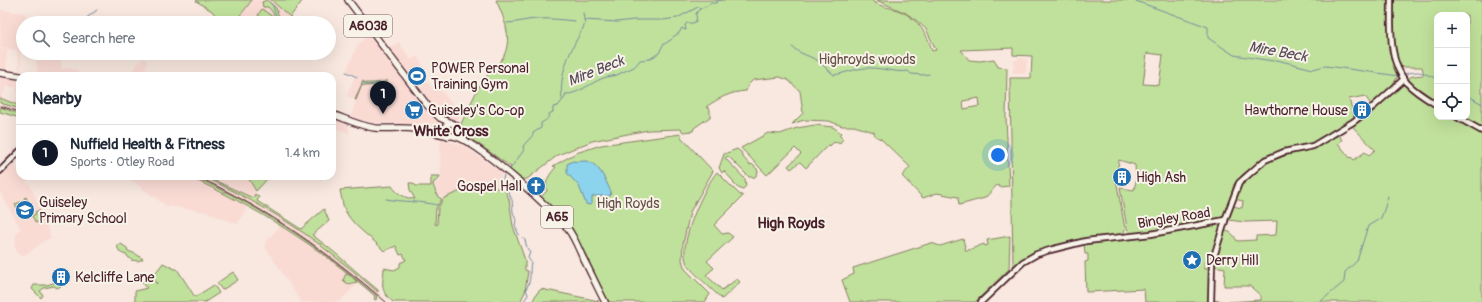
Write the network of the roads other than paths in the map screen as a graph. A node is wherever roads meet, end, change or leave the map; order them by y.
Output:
1 (348, 0) edge
2 (1391, 0) edge
3 (0, 73) edge
4 (16, 75) edge
5 (1404, 79) junction
6 (1434, 103) edge
7 (336, 115) edge
8 (1462, 120) edge
9 (446, 126) junction
10 (432, 131) junction
11 (457, 131) junction
12 (1482, 131) edge
13 (450, 136) junction
14 (466, 141) junction
15 (16, 155) edge
16 (0, 171) edge
17 (1225, 220) junction
18 (605, 302) edge
19 (981, 302) edge
20 (1211, 302) edge

1 - 9 main road, A6038
2 - 5 street
3 - 4 main road
5 - 6 street
5 - 17 street, Bingley Road
7 - 10 main road, A65
8 - 12 street
9 - 10 main road, A65
9 - 11 main road, A65
9 - 13 main road
10 - 13 main road, A65
11 - 13 main road
11 - 14 main road, A65
13 - 14 main road, A65
14 - 18 main road, A65
15 - 16 street
17 - 19 street, Bingley Road
17 - 20 street

